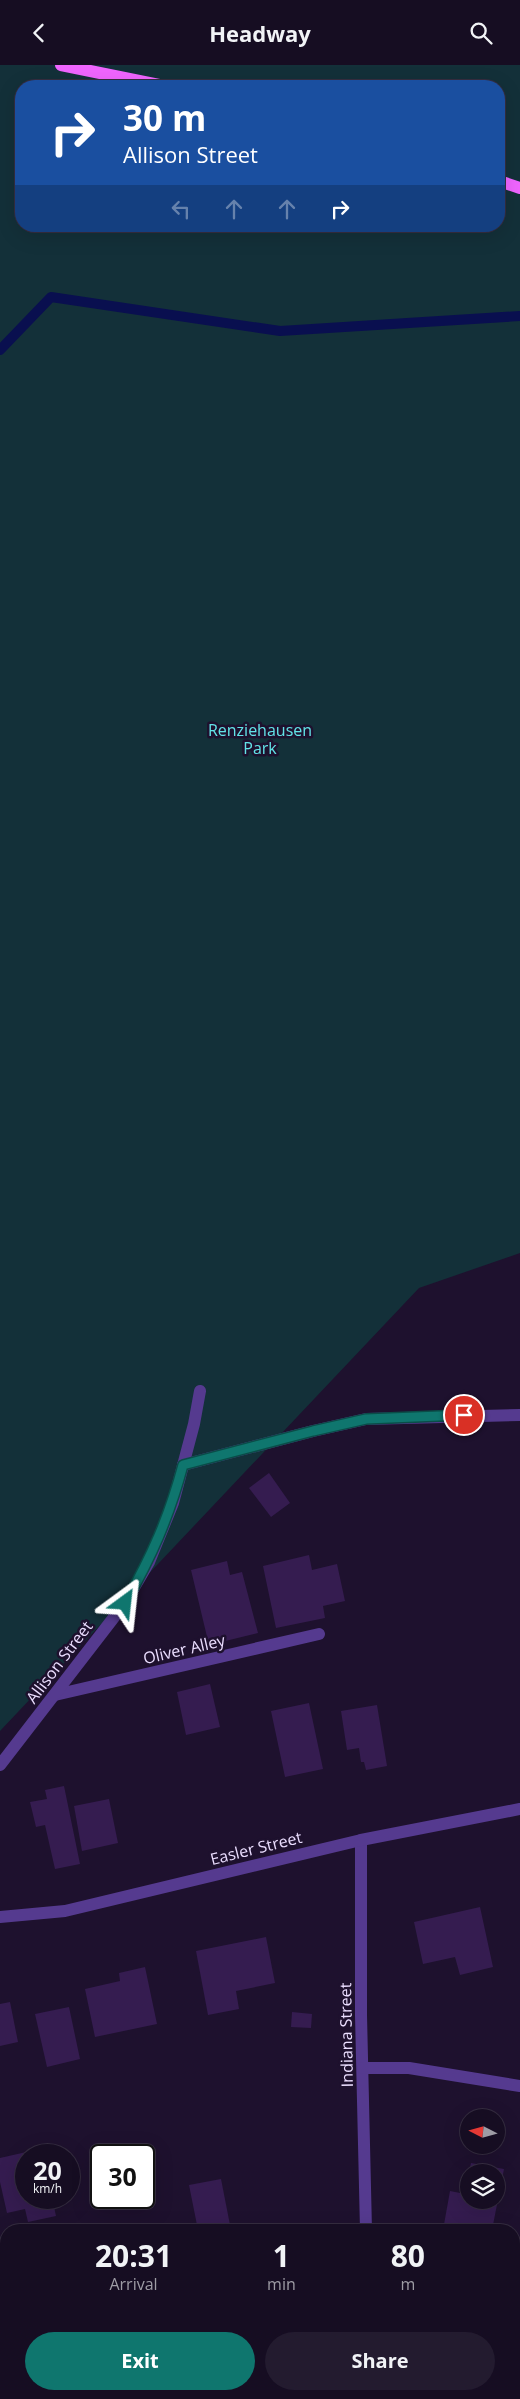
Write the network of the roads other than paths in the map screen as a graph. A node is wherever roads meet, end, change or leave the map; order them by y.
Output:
1 (61, 65) edge
2 (135, 80) edge
3 (505, 183) edge
4 (520, 189) edge
5 (200, 1391) dead end
6 (520, 1415) edge
7 (183, 1465) junction
8 (319, 1634) dead end
9 (55, 1695) junction
10 (0, 1765) edge
11 (520, 1809) edge
12 (361, 1839) junction
13 (0, 1917) edge
14 (363, 2068) junction
15 (520, 2086) edge
16 (366, 2224) edge

1 - 2 main road
3 - 4 main road
5 - 7 street, Allison Street
6 - 7 street
7 - 9 street, Allison Street
8 - 9 street, Oliver Alley
9 - 10 street, Allison Street
11 - 12 street, Easler Street
12 - 13 street, Easler Street
12 - 14 street, Indiana Street
14 - 15 street
14 - 16 street, Indiana Street

